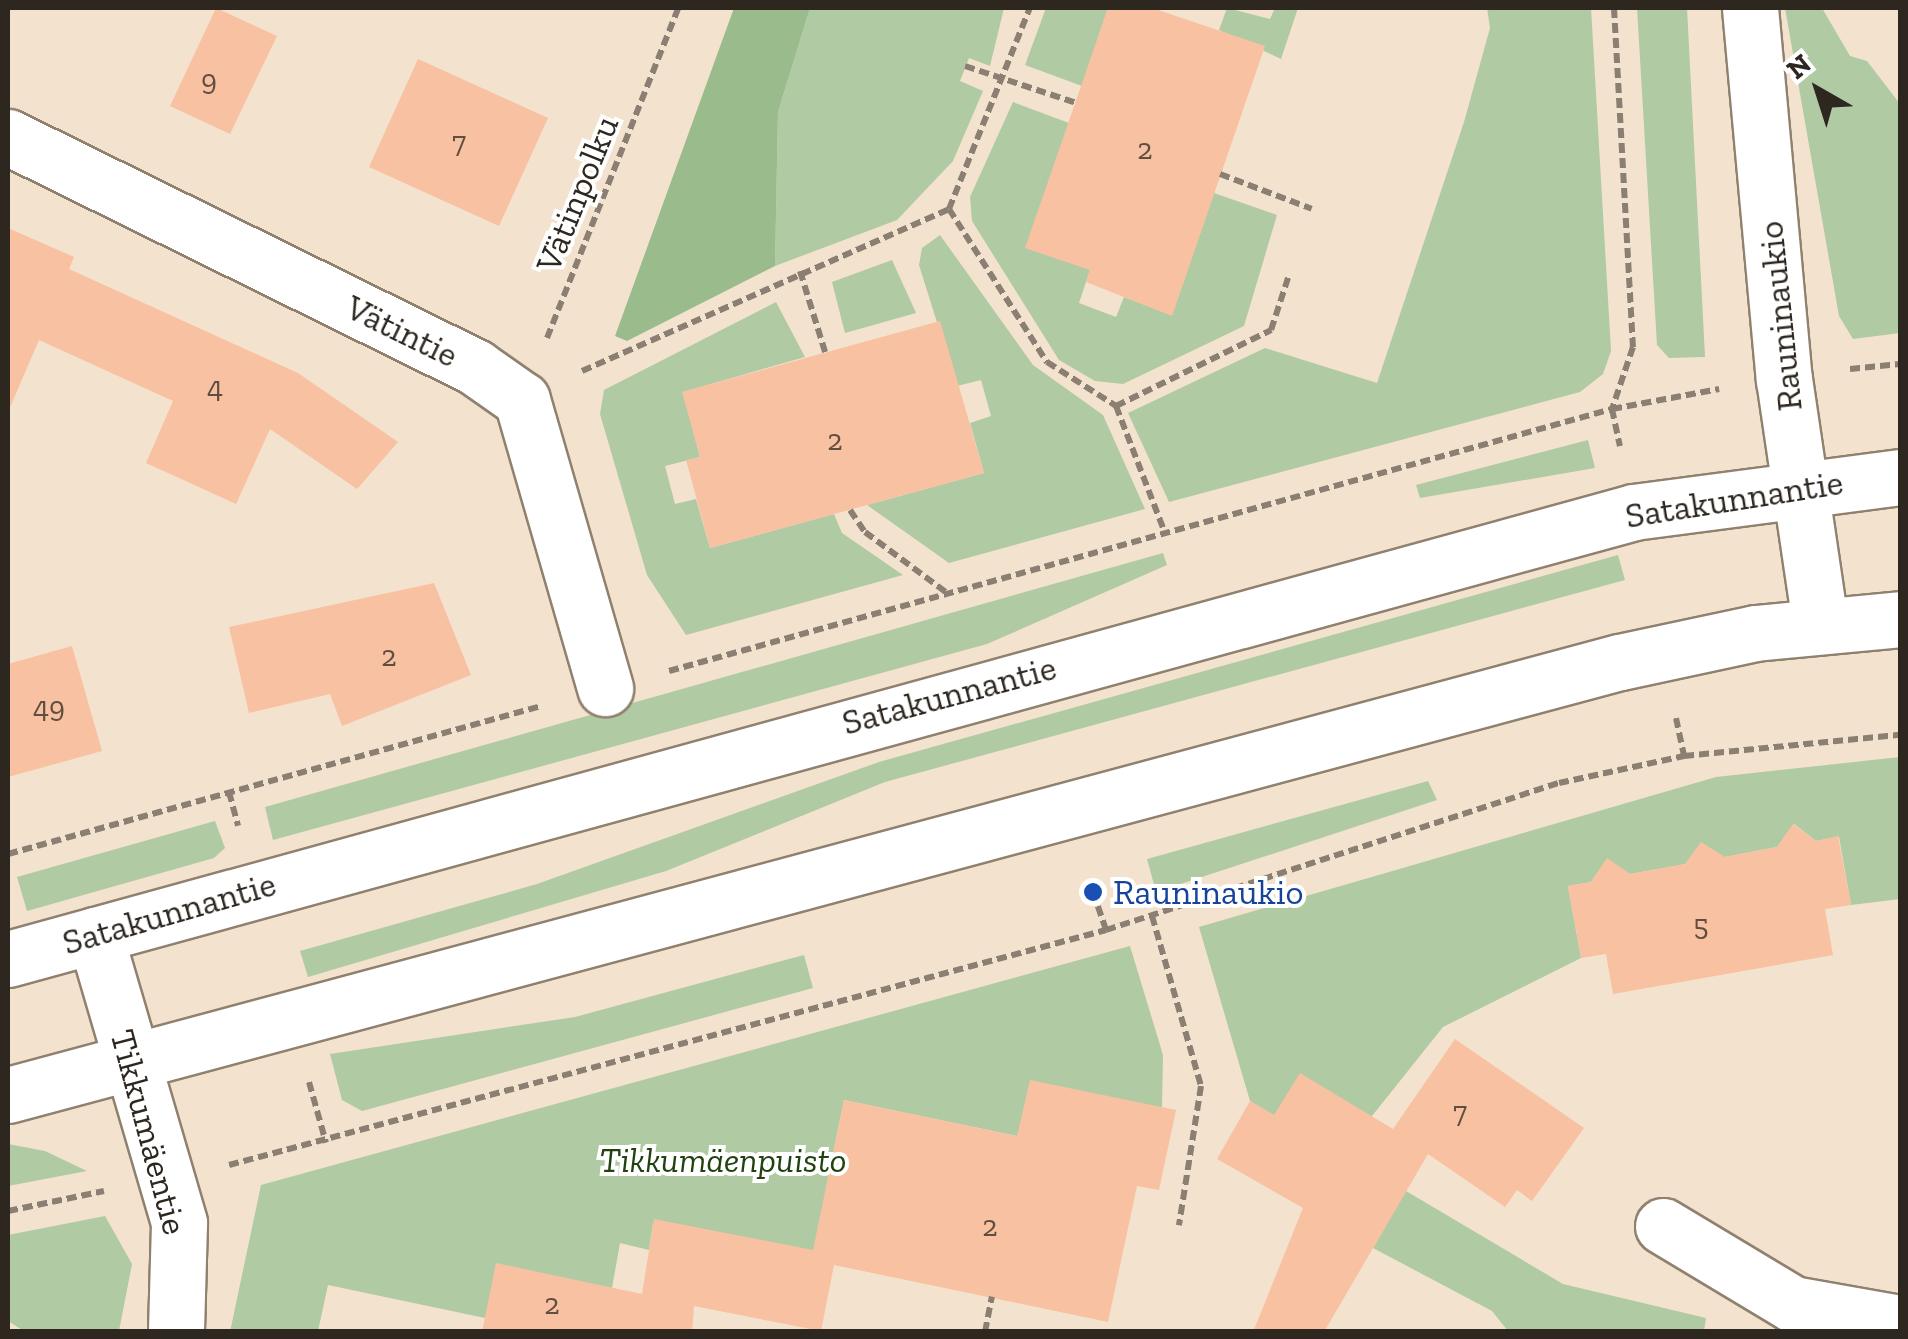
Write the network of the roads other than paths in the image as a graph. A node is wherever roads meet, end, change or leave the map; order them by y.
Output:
1 (1750, 8) edge
2 (8, 137) edge
3 (1900, 477) edge
4 (1800, 484) junction
5 (1900, 619) edge
6 (1820, 624) junction
7 (605, 688) road end
8 (96, 935) junction
9 (8, 959) edge
10 (133, 1066) junction
11 (8, 1096) edge
12 (1663, 1226) dead end
13 (1900, 1323) edge
14 (176, 1332) edge

1 - 4 main road, Rauninaukio
2 - 7 main road, Vätintie
3 - 4 main road, Satakunnantie
4 - 6 main road, Rauninaukio
4 - 8 main road, Satakunnantie
5 - 6 main road
6 - 10 main road
8 - 9 main road, Satakunnantie
8 - 10 main road, Tikkumäentie
10 - 11 main road
10 - 14 main road, Tikkumäentie
12 - 13 main road

